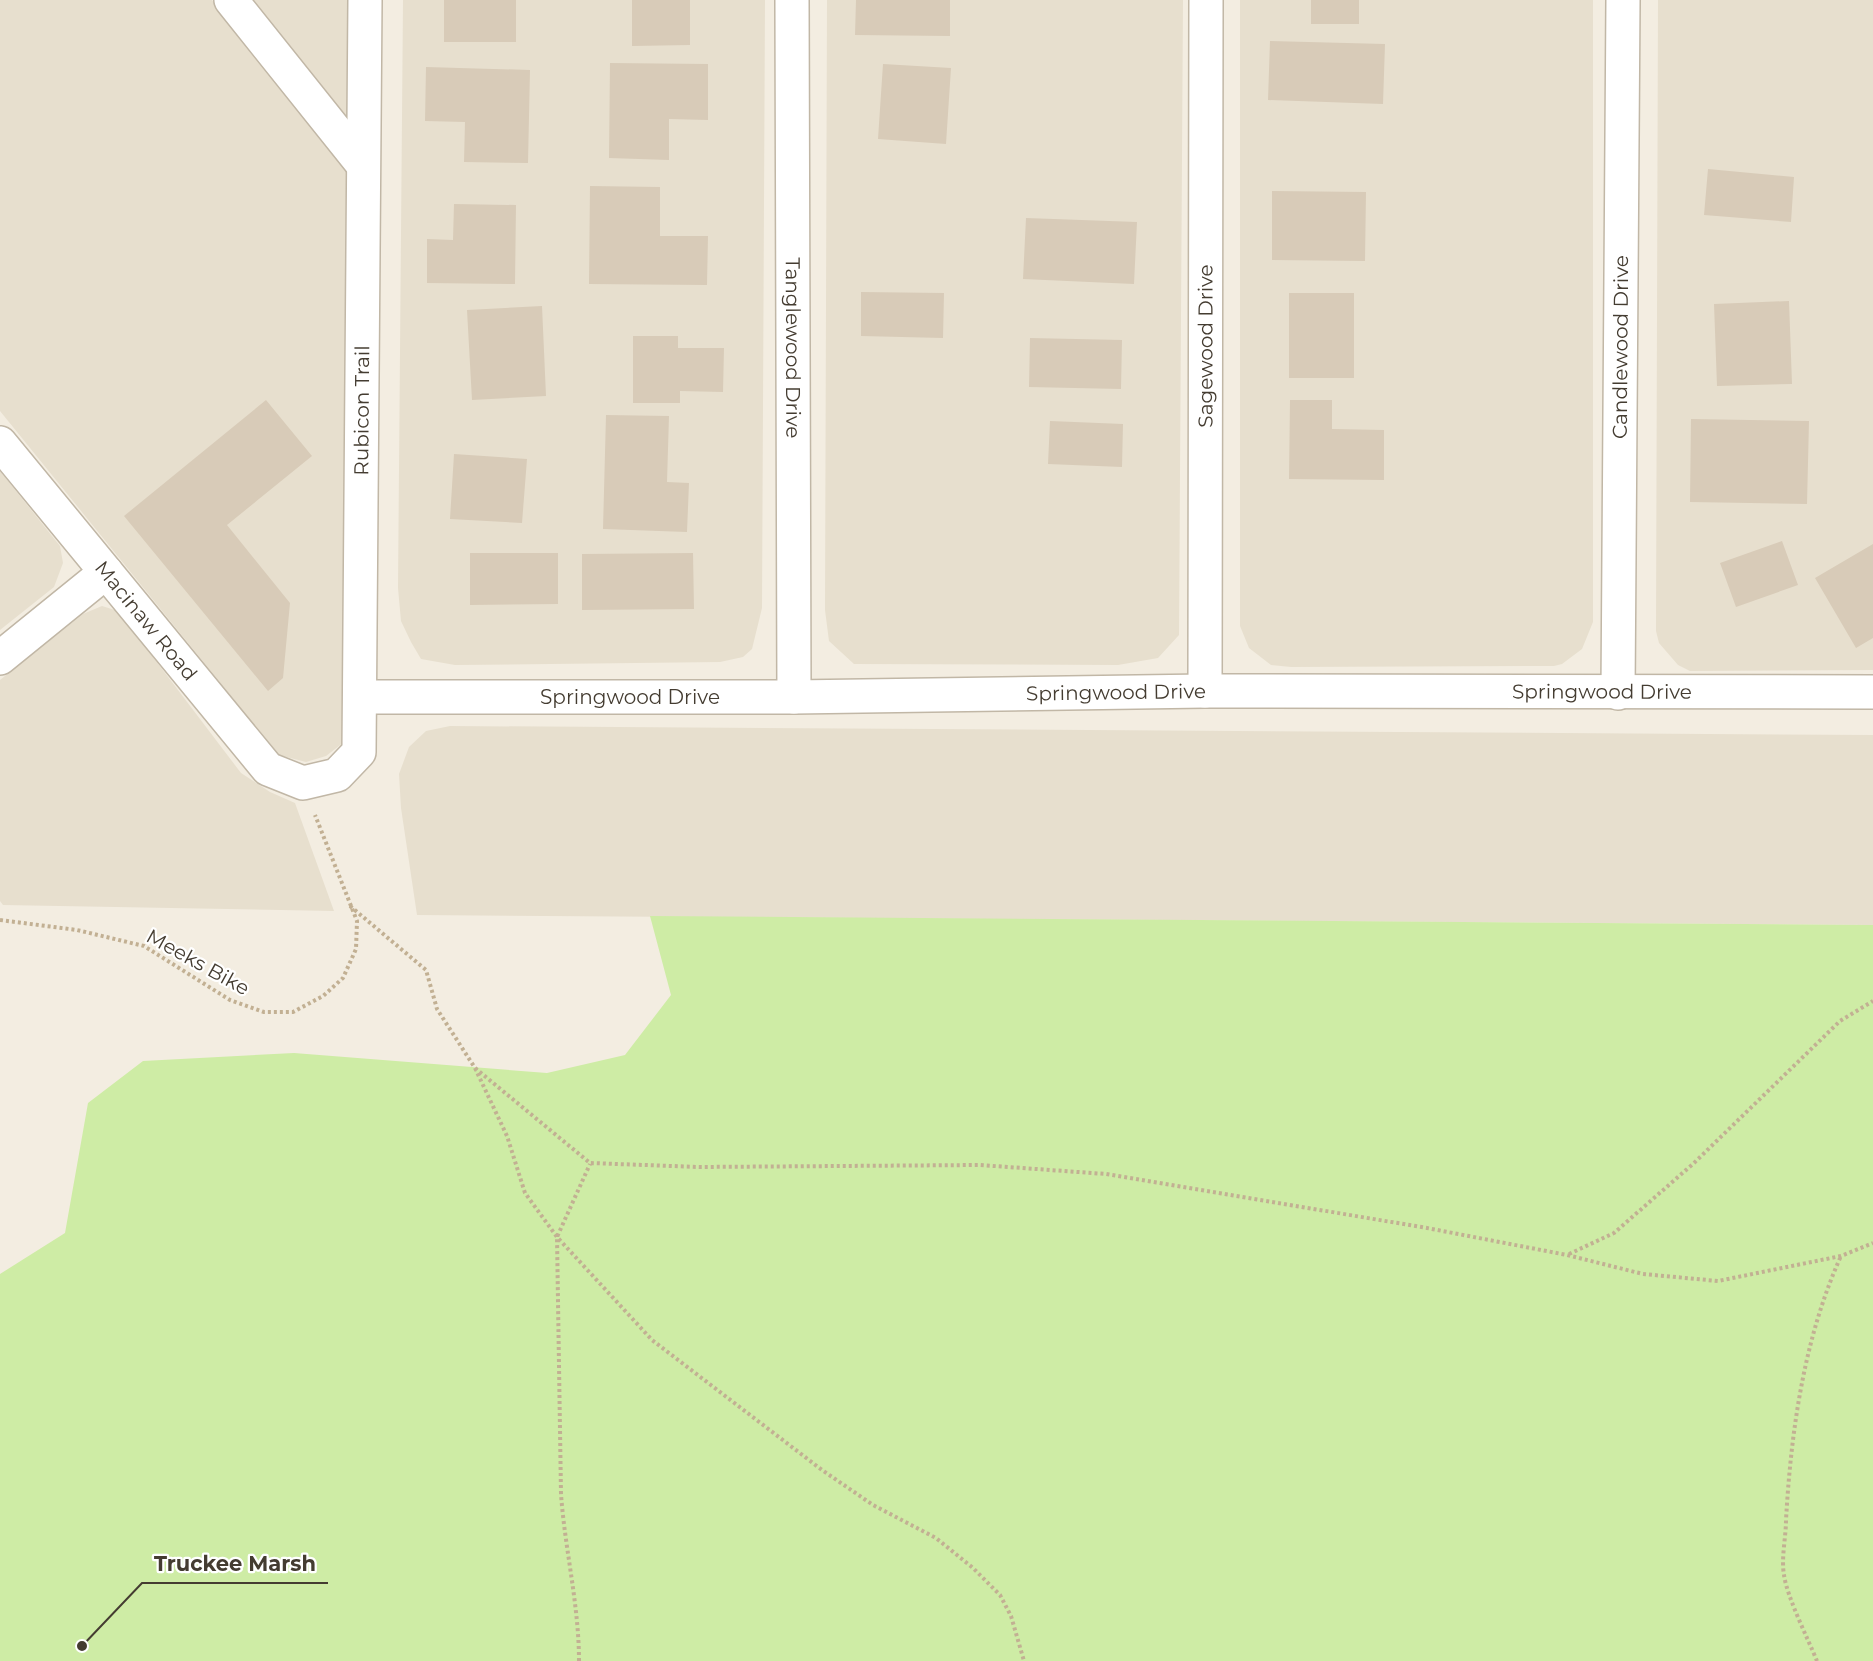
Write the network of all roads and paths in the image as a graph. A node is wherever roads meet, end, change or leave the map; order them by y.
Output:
1 (231, 0) edge
2 (365, 0) edge
3 (792, 0) edge
4 (1206, 0) edge
5 (1623, 0) edge
6 (363, 165) junction
7 (0, 443) edge
8 (106, 572) junction
9 (0, 658) edge
10 (1205, 691) junction
11 (1873, 692) edge
12 (1618, 693) junction
13 (360, 697) junction
14 (794, 697) junction
15 (303, 783) junction
16 (351, 906) junction
17 (0, 920) edge
18 (1873, 1001) edge
19 (475, 1068) junction
20 (590, 1163) junction
21 (557, 1237) junction
22 (1873, 1243) edge
23 (1567, 1255) junction
24 (1841, 1256) junction
25 (579, 1661) edge
26 (1024, 1661) edge
27 (1816, 1661) edge

1 - 6 street
2 - 6 street, Rubicon Trail
3 - 14 street, Tanglewood Drive
4 - 10 street, Sagewood Drive
5 - 12 street, Candlewood Drive
6 - 13 street, Rubicon Trail
7 - 8 street, Macinaw Road
8 - 9 street
8 - 15 street, Macinaw Road
10 - 12 street, Springwood Drive
10 - 14 street, Springwood Drive
11 - 12 street, Springwood Drive
13 - 14 street, Springwood Drive
13 - 15 street, Rubicon Trail
15 - 16 path, Meeks Bike
16 - 17 path, Meeks Bike
16 - 19 path
18 - 23 path
19 - 20 path
19 - 21 path
20 - 21 path
20 - 23 path
21 - 25 path
21 - 26 path
22 - 24 path
23 - 24 path
24 - 27 path

